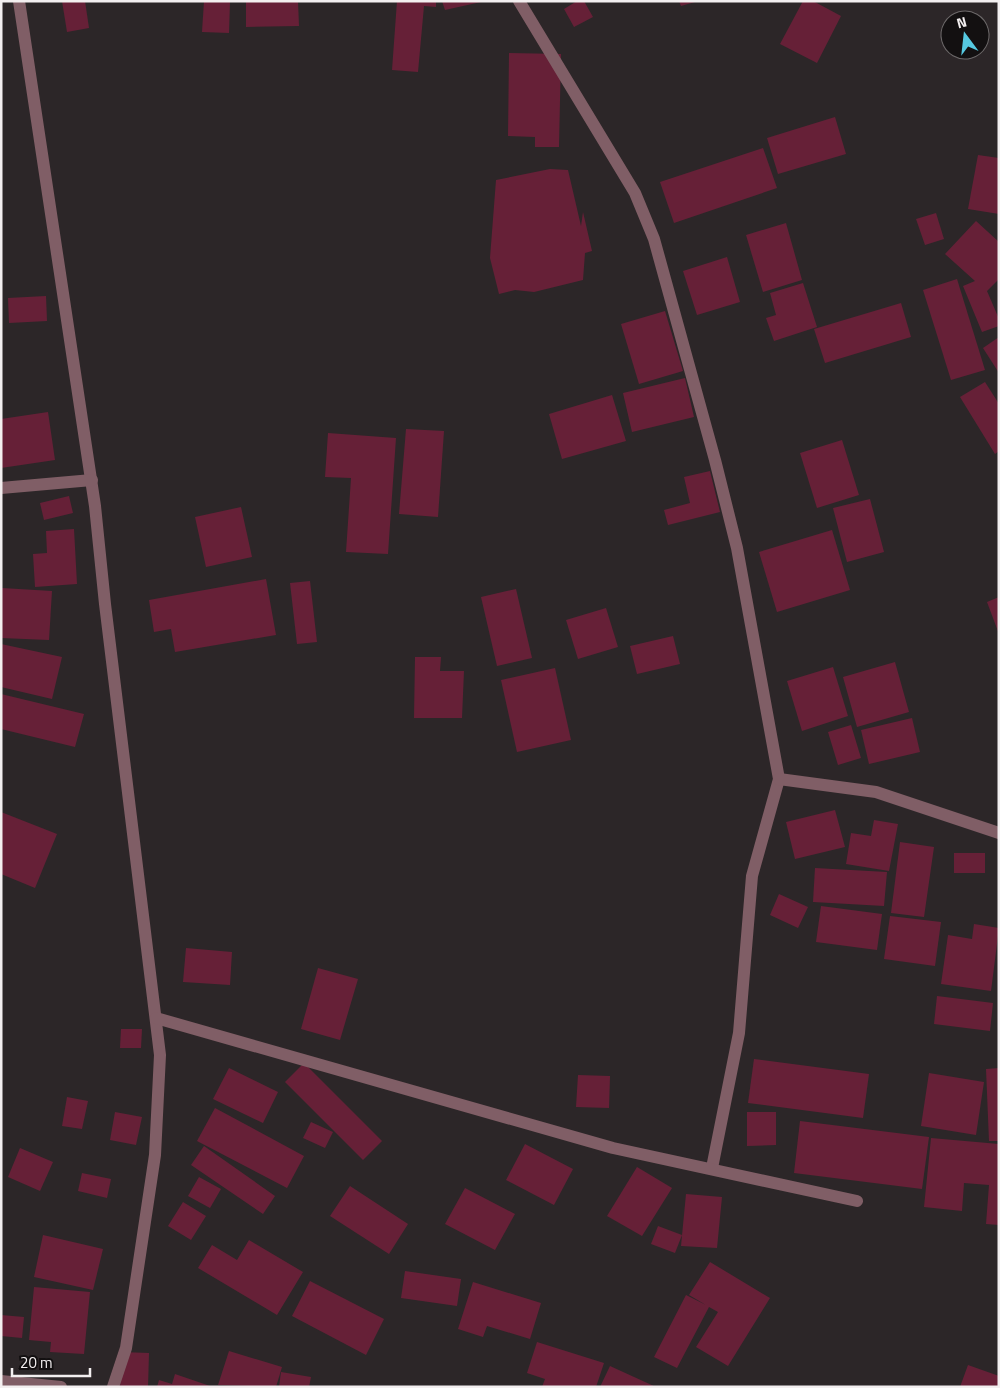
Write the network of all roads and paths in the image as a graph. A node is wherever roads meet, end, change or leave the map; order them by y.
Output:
1 (19, 1) edge
2 (519, 1) edge
3 (92, 480) junction
4 (1, 488) edge
5 (779, 779) junction
6 (999, 833) edge
7 (156, 1018) junction
8 (712, 1168) junction
9 (857, 1201) dead end
10 (1, 1381) edge
11 (61, 1387) edge
12 (114, 1387) edge

1 - 3 street
2 - 5 street
3 - 4 street
3 - 7 street
5 - 6 street
5 - 8 street
7 - 8 street
7 - 12 street
8 - 9 street
10 - 11 street

